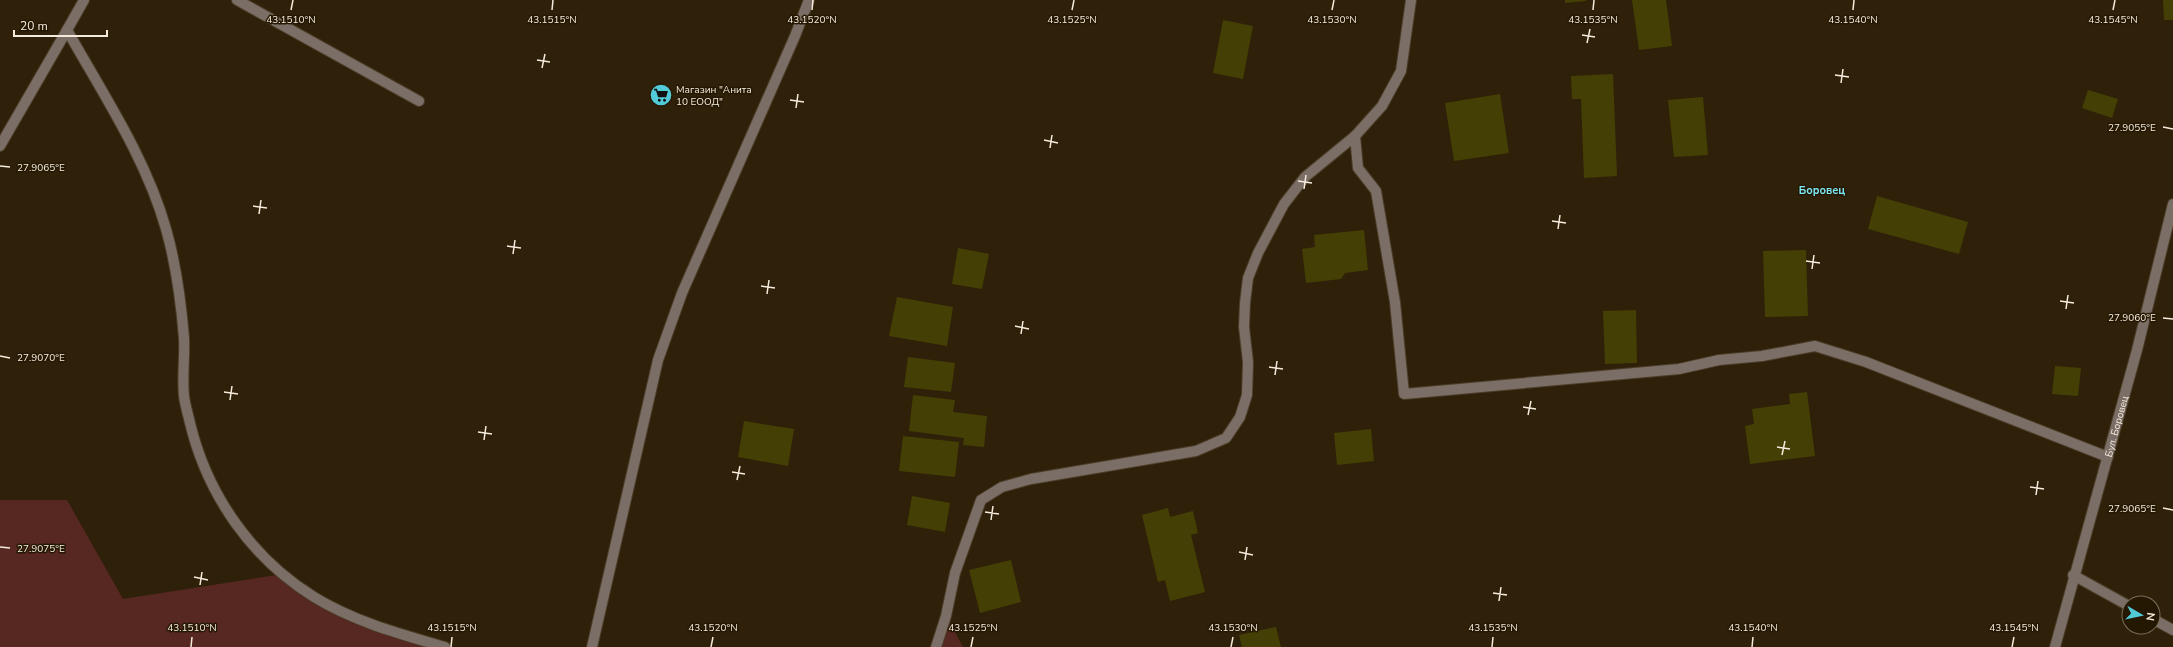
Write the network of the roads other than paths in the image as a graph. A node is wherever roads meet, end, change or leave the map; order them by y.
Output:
1 (84, 0) edge
2 (237, 0) edge
3 (809, 0) edge
4 (1411, 0) edge
5 (67, 30) junction
6 (419, 101) dead end
7 (1355, 136) junction
8 (0, 146) edge
9 (2173, 204) edge
10 (2108, 458) junction
11 (2073, 575) junction
12 (2121, 602) edge
13 (2161, 623) edge
14 (2173, 630) edge
15 (446, 647) edge
16 (592, 647) edge
17 (936, 647) edge
18 (2054, 647) edge

1 - 5 street
2 - 6 street
3 - 16 street
4 - 7 street
5 - 8 street
5 - 15 street
7 - 10 street
7 - 17 street
9 - 10 street, Бул. Боровец
10 - 11 street, Бул. Боровец
11 - 12 street
11 - 18 street, Бул. Боровец
13 - 14 street

